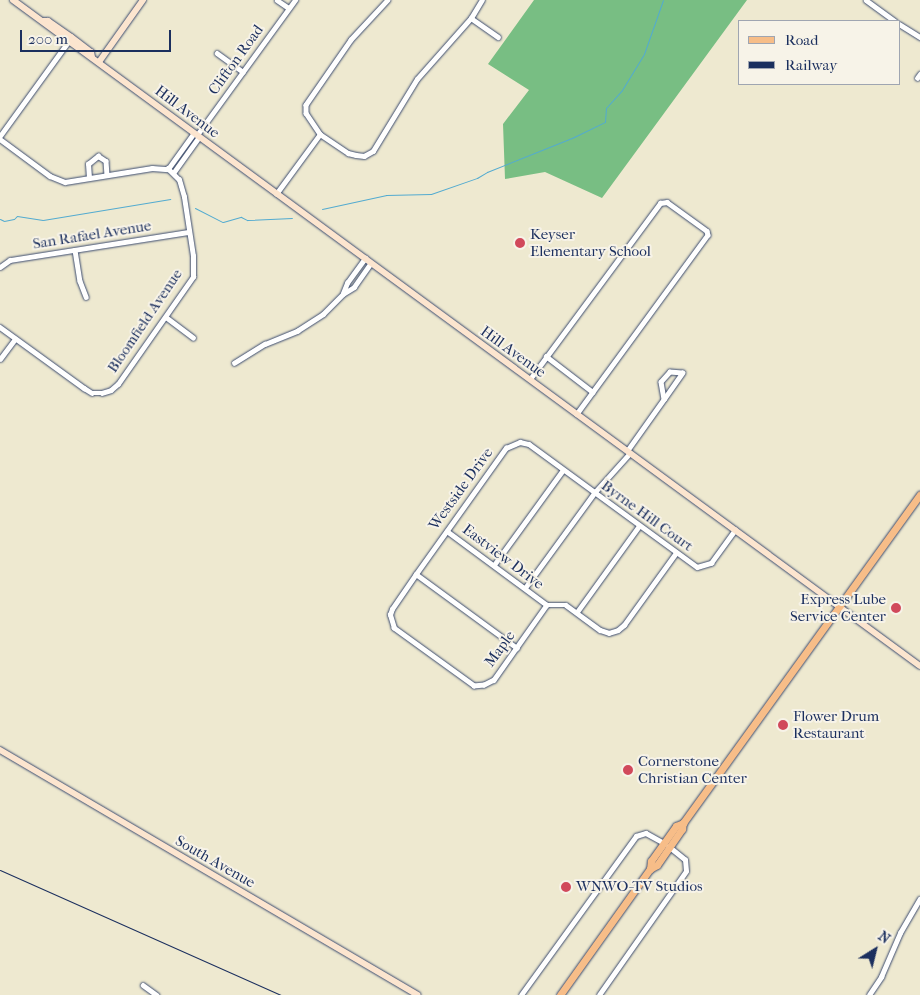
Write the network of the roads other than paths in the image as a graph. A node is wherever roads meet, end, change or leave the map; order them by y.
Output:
1 (13, 0) edge
2 (143, 0) edge
3 (277, 0) edge
4 (295, 0) edge
5 (388, 0) edge
6 (482, 0) edge
7 (866, 0) edge
8 (289, 8) junction
9 (471, 18) junction
10 (894, 20) edge
11 (43, 21) junction
12 (900, 25) edge
13 (498, 37) dead end
14 (920, 37) edge
15 (68, 42) junction
16 (217, 53) dead end
17 (92, 57) junction
18 (98, 62) junction
19 (243, 72) junction
20 (320, 134) junction
21 (197, 135) junction
22 (0, 138) edge
23 (168, 169) junction
24 (174, 172) junction
25 (107, 175) junction
26 (89, 178) junction
27 (276, 194) junction
28 (189, 232) junction
29 (75, 250) junction
30 (365, 258) junction
31 (371, 263) junction
32 (0, 267) edge
33 (343, 294) junction
34 (86, 297) dead end
35 (166, 317) junction
36 (0, 327) edge
37 (194, 336) dead end
38 (15, 339) junction
39 (546, 356) junction
40 (0, 358) edge
41 (234, 363) dead end
42 (530, 379) junction
43 (593, 392) junction
44 (664, 398) junction
45 (577, 414) junction
46 (538, 451) joint
47 (628, 452) junction
48 (563, 470) junction
49 (595, 492) junction
50 (920, 494) edge
51 (639, 526) junction
52 (735, 530) junction
53 (447, 531) junction
54 (676, 553) junction
55 (494, 565) junction
56 (416, 574) junction
57 (526, 588) junction
58 (547, 606) junction
59 (838, 606) junction
60 (577, 612) junction
61 (517, 648) junction
62 (920, 666) edge
63 (463, 678) joint
64 (0, 750) edge
65 (667, 845) junction
66 (920, 899) edge
67 (143, 985) dead end
68 (158, 995) edge
69 (417, 995) edge
70 (521, 995) edge
71 (560, 995) edge
72 (599, 995) edge
73 (868, 995) edge

1 - 11 main road, Hill Avenue
2 - 18 main road
3 - 8 street
4 - 8 street, Clifton Road
5 - 20 street
6 - 9 street
7 - 10 street
8 - 19 street, Clifton Road
9 - 13 street
9 - 20 street
11 - 15 main road, Hill Avenue
11 - 17 main road, Hill Avenue
12 - 14 street
15 - 17 main road, Hill Avenue
15 - 22 street
16 - 19 street
17 - 18 main road, Hill Avenue
18 - 21 main road, Hill Avenue
19 - 21 street, Clifton Road
20 - 27 street
21 - 23 street
21 - 24 street
21 - 27 main road, Hill Avenue
22 - 26 street
23 - 24 street
23 - 25 street
24 - 28 street, Bloomfield Avenue
25 - 26 street
25 - 26 street
27 - 30 main road, Hill Avenue
28 - 29 street, San Rafael Avenue
28 - 35 street, Bloomfield Avenue
29 - 32 street, San Rafael Avenue
29 - 34 street
30 - 31 main road, Hill Avenue
30 - 33 street
31 - 33 street
31 - 42 main road, Hill Avenue
33 - 41 street
35 - 37 street
35 - 38 street, Bloomfield Avenue
36 - 38 street
38 - 40 street
39 - 42 street
39 - 43 street
39 - 43 street
42 - 45 main road, Hill Avenue
43 - 45 street
44 - 44 street
44 - 47 street
45 - 47 main road, Hill Avenue
46 - 48 street, Byrne Hill Court
46 - 53 street, Westside Drive
47 - 49 street
47 - 52 main road, Hill Avenue
48 - 49 street, Byrne Hill Court
48 - 55 street
49 - 51 street, Byrne Hill Court
49 - 57 street
50 - 59 main road
51 - 54 street, Byrne Hill Court
51 - 60 street
52 - 54 street, Byrne Hill Court
52 - 59 main road, Hill Avenue
53 - 55 street, Eastview Drive
53 - 56 street, Westside Drive
54 - 60 street, Eastview Drive
55 - 57 street, Eastview Drive
56 - 61 street
56 - 63 street, Westside Drive
57 - 58 street, Eastview Drive
58 - 60 street, Eastview Drive
58 - 61 street, Maple
59 - 62 main road, Hill Avenue
59 - 65 main road
61 - 63 street, Maple
64 - 69 main road, South Avenue
65 - 70 street
65 - 71 main road
65 - 72 street
66 - 73 street
67 - 68 street

